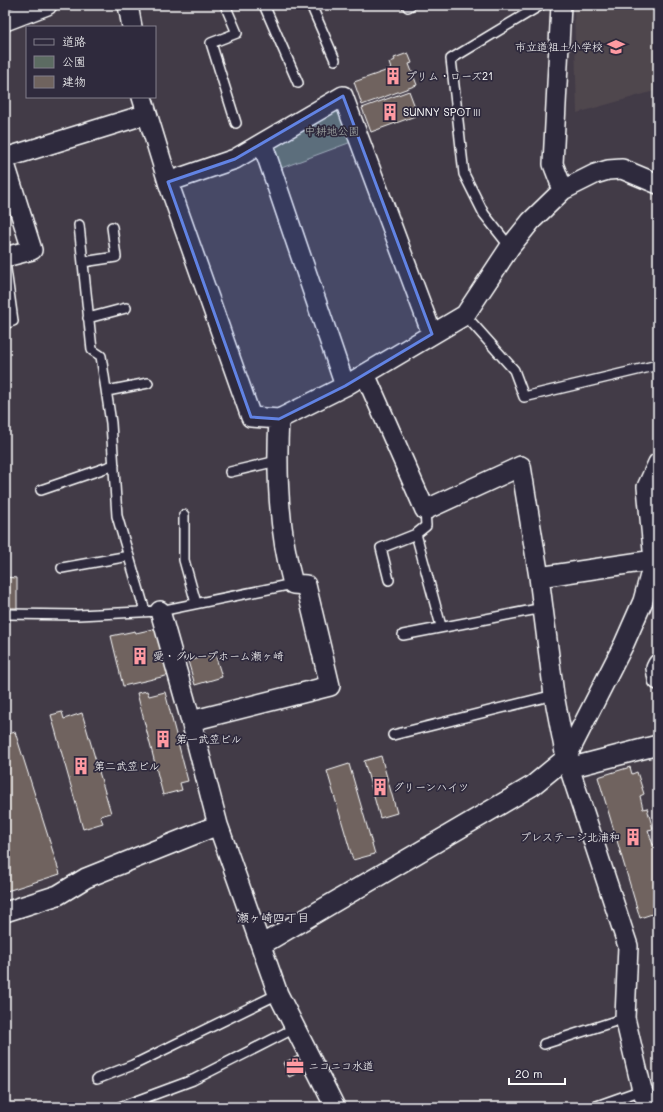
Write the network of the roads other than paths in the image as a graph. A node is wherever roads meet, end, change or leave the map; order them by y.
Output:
1 (46, 5) edge
2 (128, 5) edge
3 (225, 5) edge
4 (264, 5) edge
5 (311, 5) edge
6 (407, 5) edge
7 (411, 5) edge
8 (541, 5) edge
9 (560, 5) edge
10 (5, 21) edge
11 (132, 26) edge
12 (335, 60) dead end
13 (298, 83) dead end
14 (145, 106) edge
15 (236, 123) dead end
16 (263, 145) junction
17 (5, 158) edge
18 (5, 164) edge
19 (168, 182) junction
20 (658, 184) edge
21 (563, 190) junction
22 (79, 224) dead end
23 (112, 227) dead end
24 (510, 247) junction
25 (5, 257) edge
26 (5, 262) edge
27 (83, 262) junction
28 (126, 308) dead end
29 (465, 315) junction
30 (88, 318) junction
31 (5, 324) edge
32 (432, 334) junction
33 (658, 365) edge
34 (365, 374) junction
35 (148, 383) dead end
36 (345, 386) junction
37 (107, 391) junction
38 (279, 420) junction
39 (277, 461) junction
40 (658, 463) edge
41 (114, 465) junction
42 (230, 472) dead end
43 (41, 490) dead end
44 (425, 510) junction
45 (184, 515) dead end
46 (416, 534) junction
47 (129, 556) junction
48 (654, 560) junction
49 (62, 568) dead end
50 (539, 576) junction
51 (389, 580) dead end
52 (292, 584) junction
53 (196, 603) junction
54 (543, 608) junction
55 (153, 611) junction
56 (5, 614) edge
57 (441, 626) junction
58 (403, 635) dead end
59 (658, 664) edge
60 (658, 680) edge
61 (554, 695) junction
62 (192, 721) junction
63 (394, 735) dead end
64 (658, 745) edge
65 (568, 763) junction
66 (218, 825) junction
67 (5, 912) edge
68 (261, 945) junction
69 (278, 994) junction
70 (626, 1018) junction
71 (295, 1028) junction
72 (544, 1044) dead end
73 (96, 1079) dead end
74 (645, 1098) edge
75 (120, 1107) edge
76 (335, 1107) edge
77 (594, 1107) edge

1 - 10 street
2 - 11 street
3 - 15 lane
4 - 13 lane
5 - 12 lane
6 - 7 lane
8 - 24 lane
9 - 21 street
14 - 17 street
14 - 19 street
16 - 19 street
16 - 32 street
16 - 36 street
18 - 25 street
19 - 38 street
20 - 21 street
21 - 24 street
22 - 27 lane
23 - 27 lane
24 - 29 street
26 - 31 lane
27 - 30 lane
28 - 30 lane
29 - 32 street
29 - 33 lane
30 - 37 lane
32 - 34 street
34 - 36 street
34 - 44 street
35 - 37 lane
36 - 38 street
37 - 41 lane
38 - 39 street
39 - 42 lane
39 - 52 street
40 - 48 street
41 - 43 lane
41 - 47 lane
44 - 46 lane
44 - 50 street
45 - 53 lane
46 - 51 lane
46 - 57 lane
47 - 49 lane
47 - 55 lane
48 - 50 street
48 - 65 street
50 - 54 street
52 - 53 lane
52 - 62 street
53 - 55 lane
54 - 57 lane
54 - 61 street
55 - 56 lane
55 - 62 street
57 - 58 lane
59 - 60 street
61 - 63 lane
61 - 65 street
62 - 66 street
64 - 65 street
65 - 68 street
65 - 70 street
66 - 67 street
66 - 68 street
68 - 69 street
69 - 71 street
69 - 73 lane
70 - 72 lane
70 - 74 street
71 - 75 lane
71 - 76 street
74 - 77 lane

